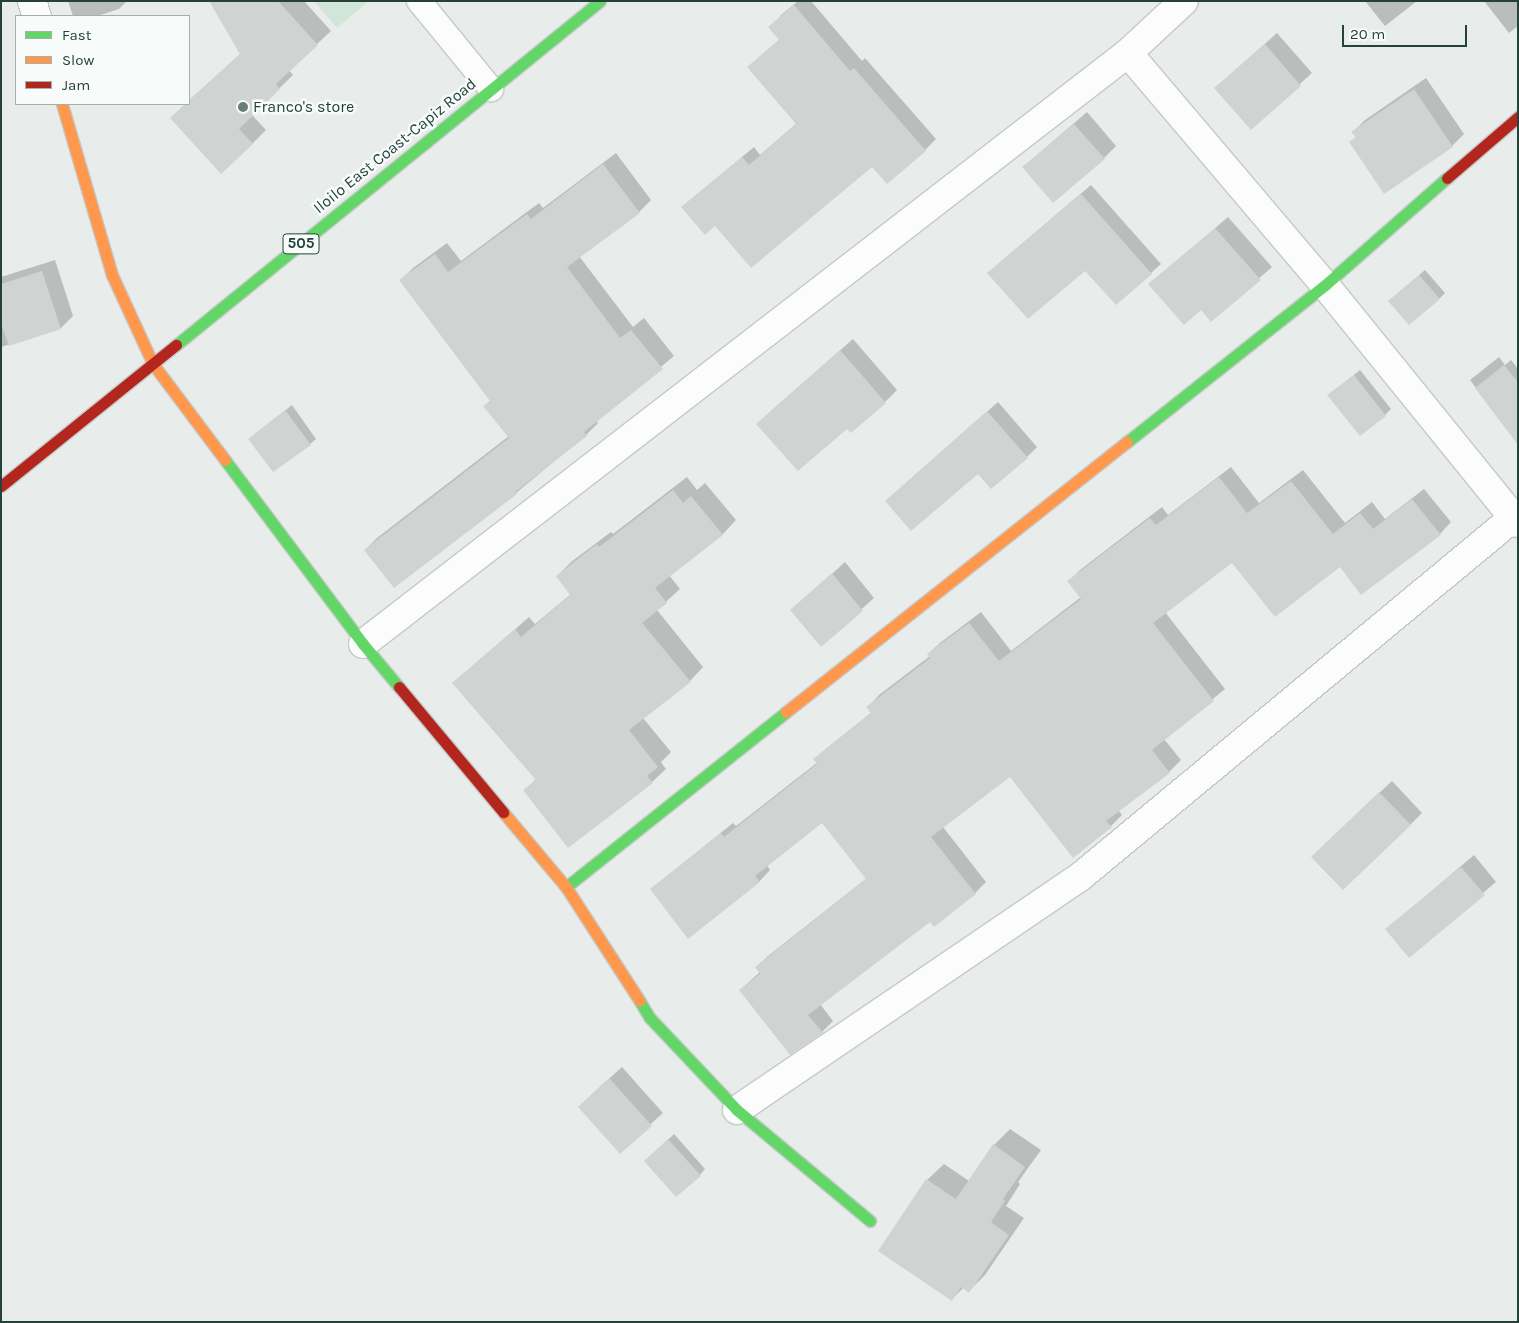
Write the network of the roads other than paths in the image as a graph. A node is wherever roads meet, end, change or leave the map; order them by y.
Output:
1 (32, 1) edge
2 (419, 1) edge
3 (600, 1) edge
4 (1184, 1) edge
5 (37, 15) edge
6 (1128, 53) junction
7 (491, 89) junction
8 (62, 105) edge
9 (1518, 117) edge
10 (1325, 285) junction
11 (152, 364) junction
12 (1, 486) edge
13 (1516, 521) edge
14 (364, 644) junction
15 (566, 887) junction
16 (737, 1110) junction
17 (870, 1221) dead end

1 - 5 street
2 - 7 lane
3 - 7 street, Iloilo East Coast-Capiz Road / 505
4 - 6 street
6 - 10 street
6 - 14 street
7 - 11 street, Iloilo East Coast-Capiz Road / 505
8 - 11 street
9 - 10 street
10 - 13 street
10 - 15 street
11 - 12 street, Iloilo East Coast-Capiz Road / 505
11 - 14 street
13 - 16 street
14 - 15 street
15 - 16 street
16 - 17 street

